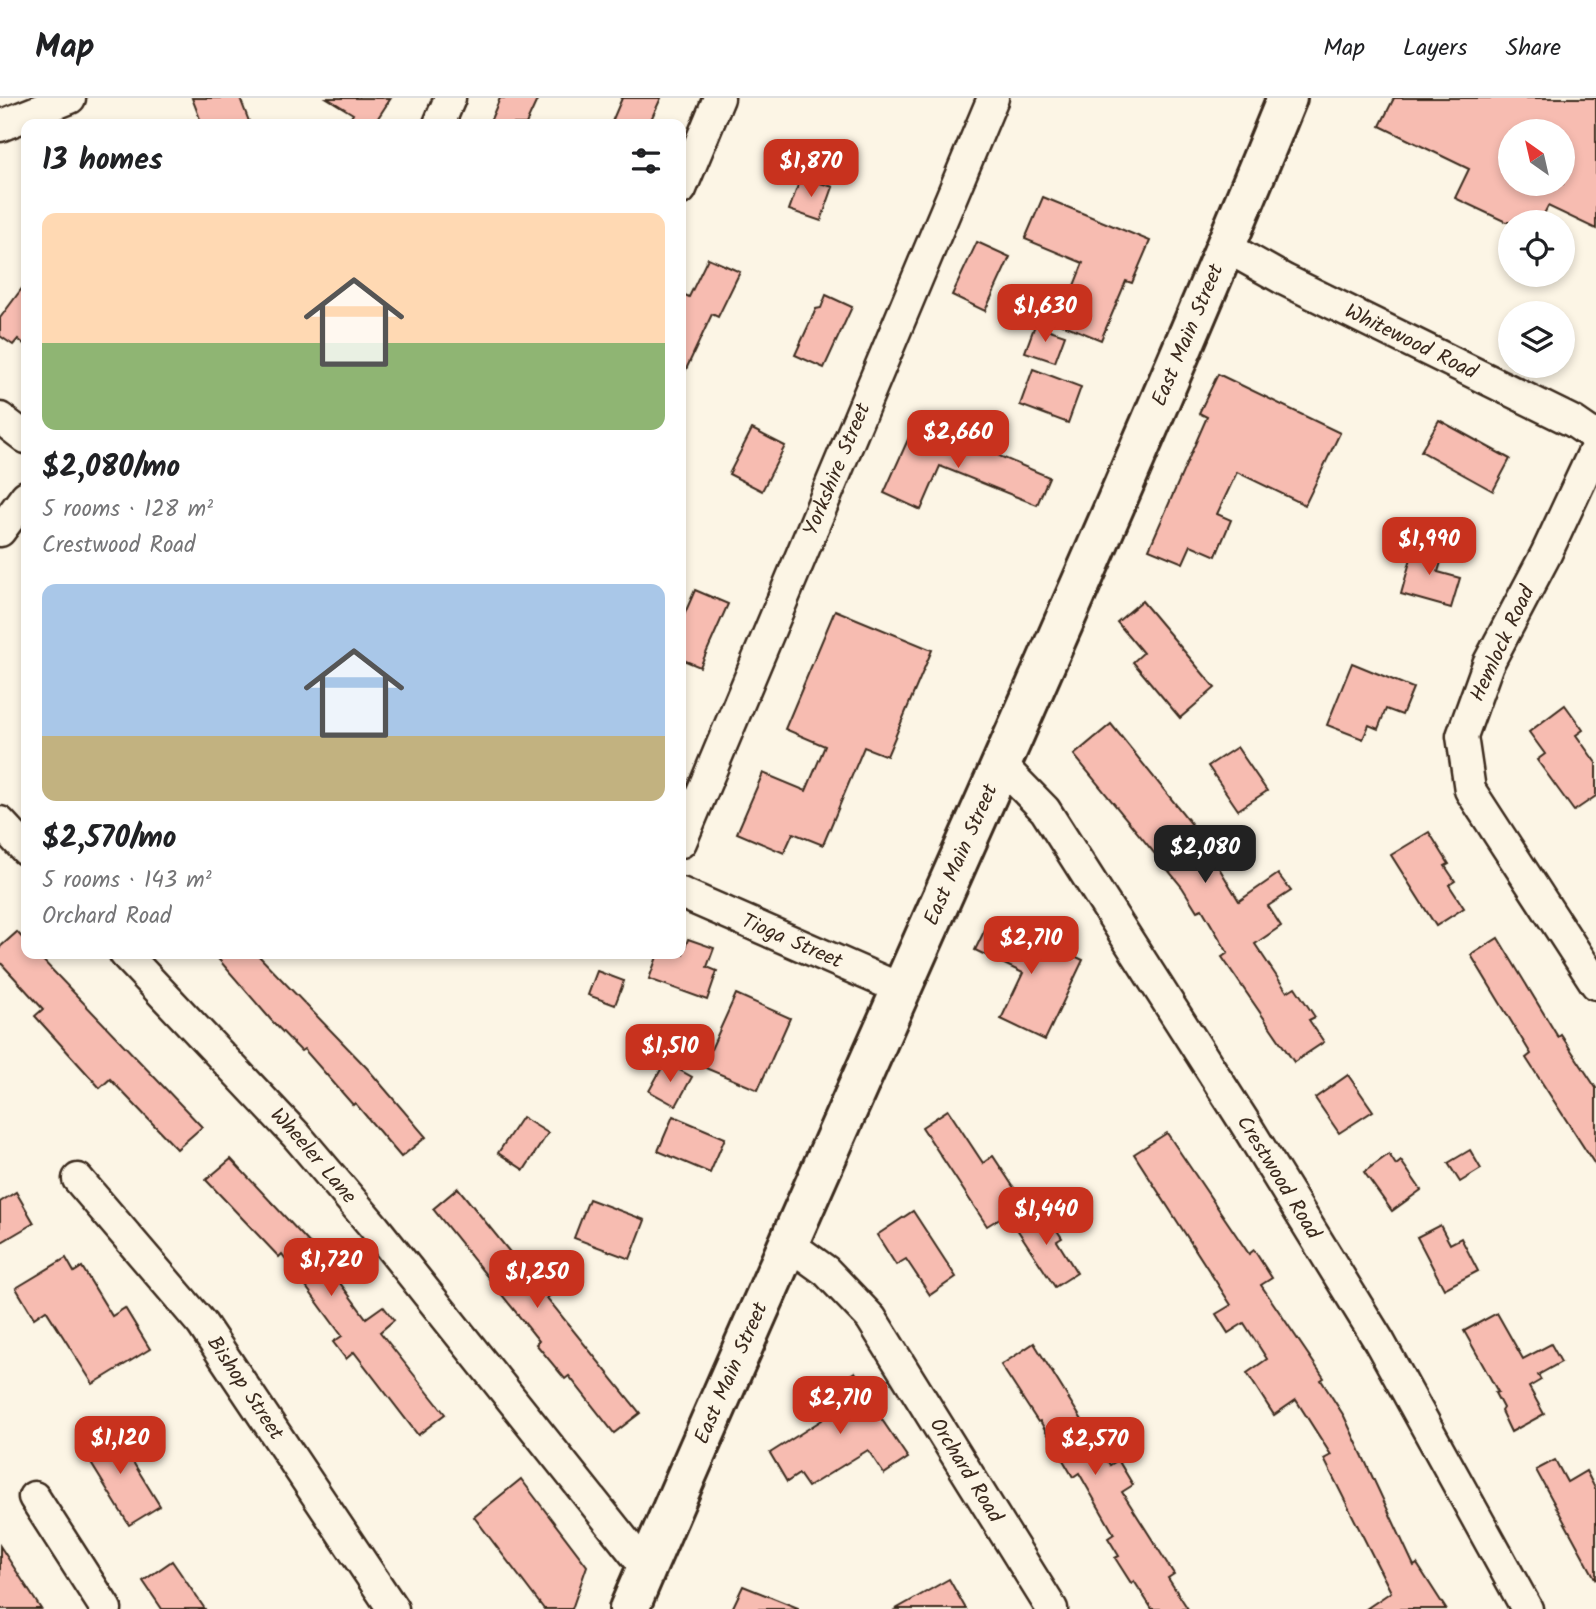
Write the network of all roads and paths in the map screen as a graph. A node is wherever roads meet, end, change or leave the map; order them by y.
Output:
1 (70, 98) edge
2 (450, 98) edge
3 (719, 98) edge
4 (993, 98) edge
5 (1287, 98) edge
6 (441, 119) edge
7 (0, 126) edge
8 (686, 177) edge
9 (1226, 247) junction
10 (0, 418) edge
11 (21, 434) edge
12 (1596, 437) edge
13 (1596, 447) edge
14 (21, 503) edge
15 (0, 531) edge
16 (1002, 766) junction
17 (0, 822) edge
18 (686, 830) edge
19 (21, 845) edge
20 (686, 895) edge
21 (130, 959) edge
22 (1596, 984) edge
23 (901, 989) junction
24 (78, 1179) dead end
25 (790, 1245) junction
26 (34, 1497) dead end
27 (646, 1568) junction
28 (106, 1609) edge
29 (393, 1609) edge
30 (629, 1609) edge
31 (1052, 1609) edge
32 (1527, 1609) edge

1 - 7 street
2 - 6 street
3 - 8 street
4 - 18 street, Yorkshire Street
5 - 9 highway, East Main Street
9 - 12 street, Whitewood Road
9 - 16 highway, East Main Street
10 - 11 street
13 - 22 street, Hemlock Road
14 - 15 street
16 - 23 highway, East Main Street
16 - 32 street, Crestwood Road
17 - 19 street
20 - 23 street, Tioga Street
21 - 27 street, Wheeler Lane
23 - 25 highway, East Main Street
24 - 29 street, Bishop Street
25 - 27 highway, East Main Street
25 - 31 street, Orchard Road
26 - 28 street
27 - 30 highway, East Main Street

